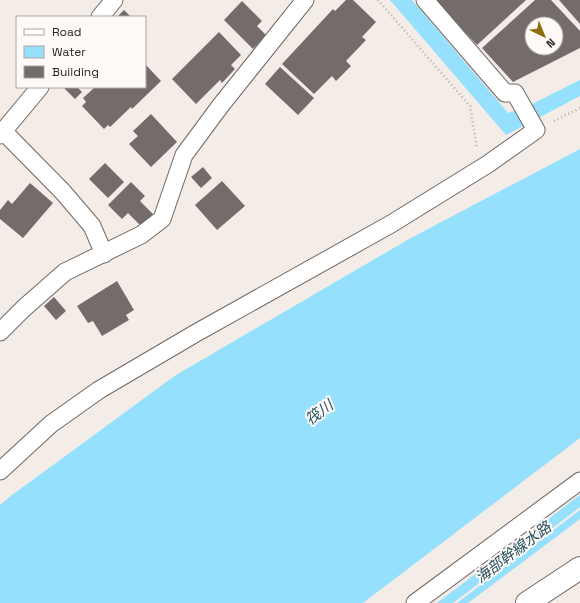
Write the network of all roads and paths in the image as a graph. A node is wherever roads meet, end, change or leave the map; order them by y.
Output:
1 (114, 0) edge
2 (305, 0) edge
3 (378, 0) edge
4 (425, 0) edge
5 (101, 16) edge
6 (39, 88) edge
7 (580, 108) edge
8 (534, 127) junction
9 (2, 133) edge
10 (480, 168) junction
11 (104, 254) junction
12 (0, 332) edge
13 (0, 471) edge
14 (580, 481) edge
15 (580, 568) edge
16 (415, 603) edge
17 (527, 603) edge

1 - 5 street
2 - 11 street
3 - 10 path
4 - 8 street
6 - 9 street
7 - 8 path
8 - 10 street
9 - 11 street
10 - 13 street
11 - 12 street
14 - 16 street
15 - 17 street

